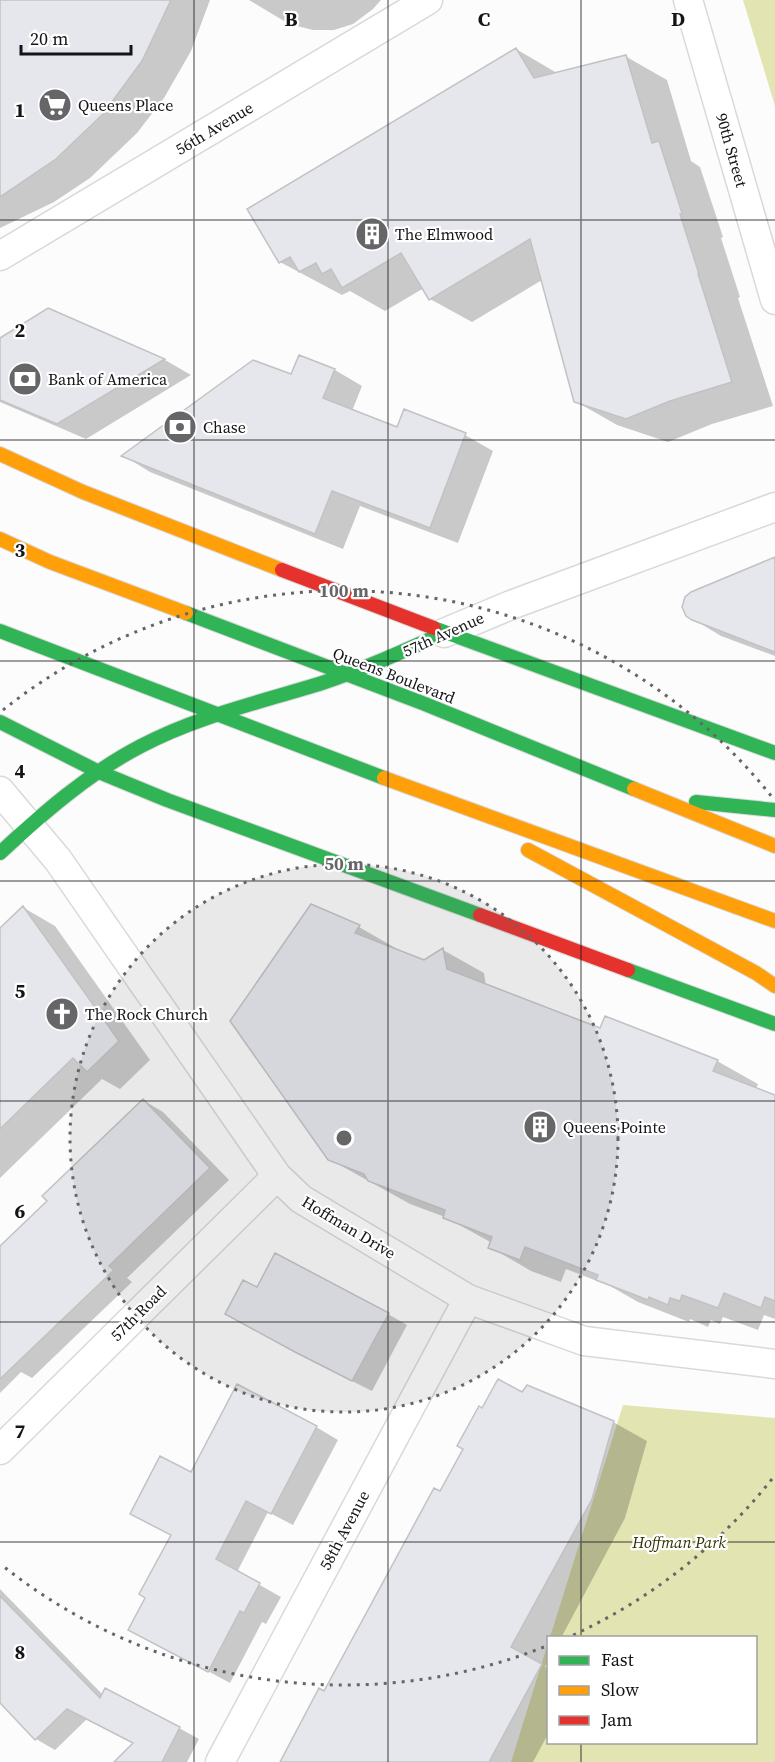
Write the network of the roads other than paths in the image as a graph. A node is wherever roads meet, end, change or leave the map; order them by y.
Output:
1 (428, 0) edge
2 (688, 0) edge
3 (0, 256) edge
4 (775, 300) edge
5 (0, 454) edge
6 (775, 507) edge
7 (0, 539) edge
8 (0, 631) edge
9 (444, 633) junction
10 (347, 674) junction
11 (219, 713) junction
12 (0, 722) edge
13 (775, 753) edge
14 (99, 772) junction
15 (0, 791) edge
16 (432, 797) junction
17 (661, 798) junction
18 (775, 810) edge
19 (29, 827) junction
20 (775, 846) edge
21 (0, 853) edge
22 (775, 921) edge
23 (775, 986) edge
24 (775, 1024) edge
25 (277, 1176) junction
26 (468, 1299) junction
27 (775, 1364) edge
28 (0, 1450) edge
29 (220, 1762) edge

1 - 3 street, 56th Avenue
2 - 4 street, 90th Street
5 - 9 street
6 - 9 street, 57th Avenue
7 - 10 street, Queens Boulevard
8 - 11 street
9 - 10 street, 57th Avenue
9 - 13 street
10 - 11 street, 57th Avenue
10 - 17 street, Queens Boulevard
11 - 14 street, 57th Avenue
11 - 16 street
12 - 14 street
14 - 19 street, 57th Avenue
14 - 24 street
15 - 19 street, Hoffman Drive
16 - 22 street
16 - 23 street
17 - 18 street
17 - 20 street, Queens Boulevard
19 - 21 street, 57th Avenue
19 - 25 street, Hoffman Drive
25 - 26 street, Hoffman Drive
25 - 28 street, 57th Road
26 - 27 street, Hoffman Drive
26 - 29 street, 58th Avenue

